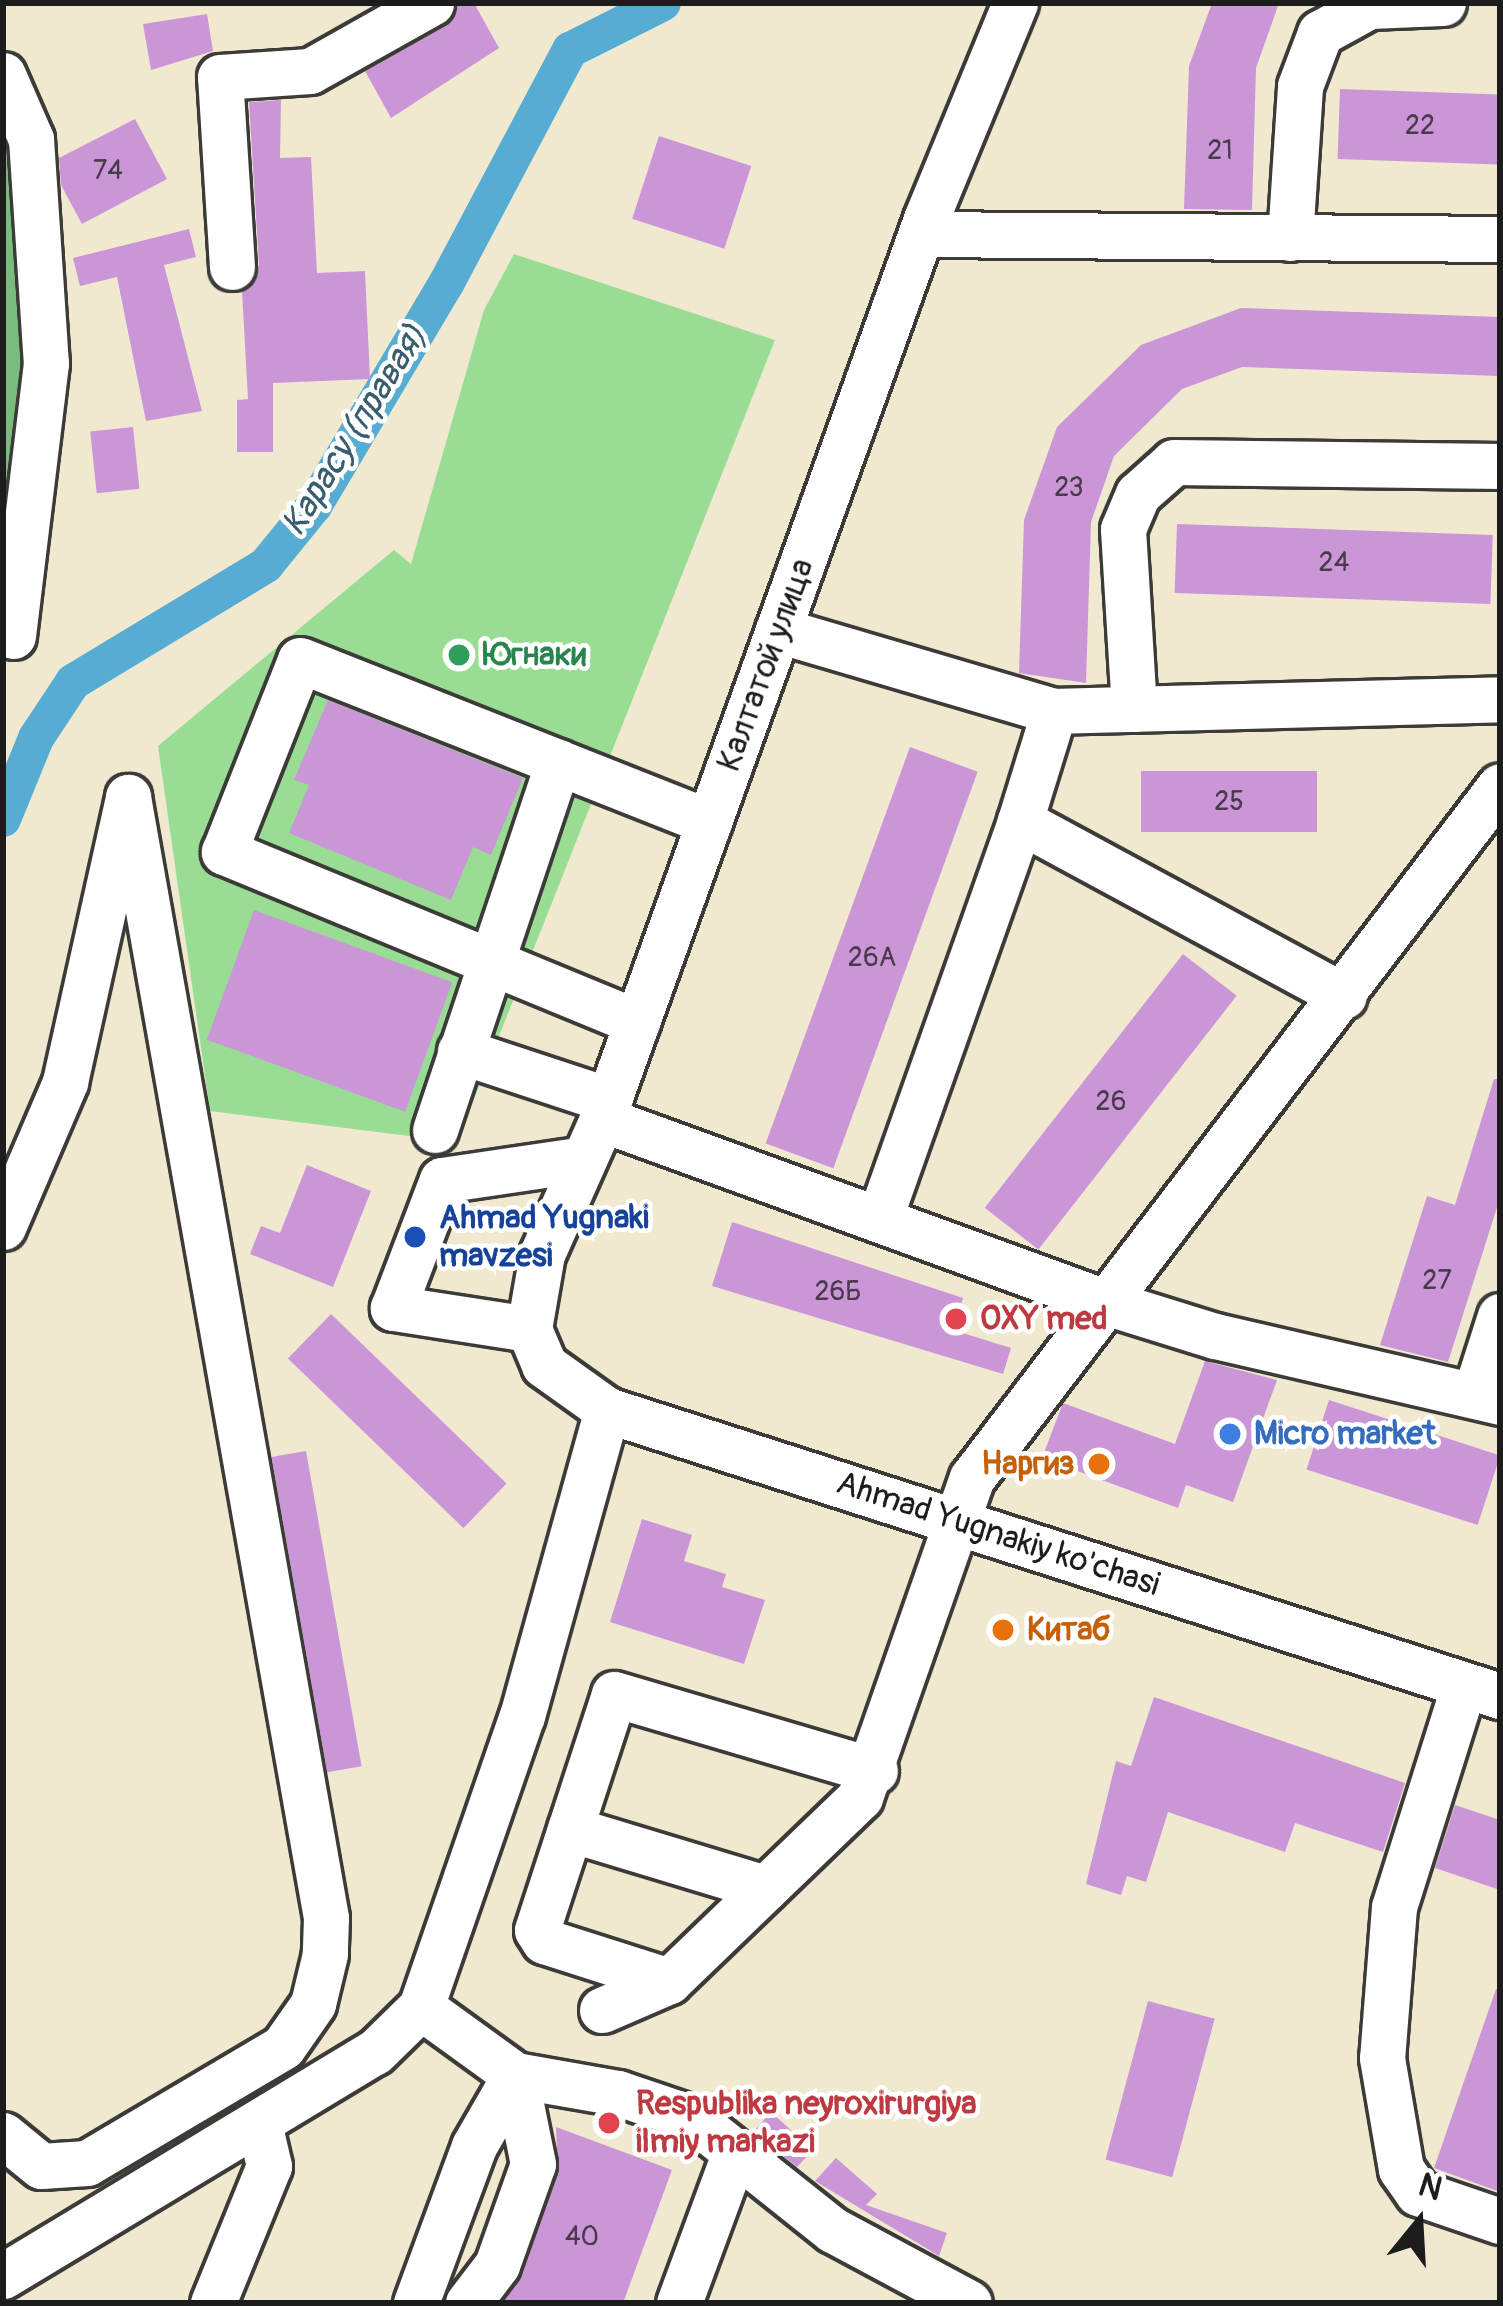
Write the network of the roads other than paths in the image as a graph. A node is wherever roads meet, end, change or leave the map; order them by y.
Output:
1 (431, 3) edge
2 (1015, 3) edge
3 (1443, 3) edge
4 (3, 75) edge
5 (921, 234) junction
6 (1290, 238) junction
7 (1500, 239) edge
8 (232, 267) dead end
9 (1500, 466) edge
10 (778, 630) junction
11 (13, 636) dead end
12 (1500, 699) edge
13 (1134, 709) junction
14 (1054, 711) junction
15 (558, 762) junction
16 (1500, 786) edge
17 (1020, 820) junction
18 (709, 822) junction
19 (488, 961) junction
20 (1344, 996) junction
21 (637, 1022) junction
22 (460, 1051) junction
23 (605, 1109) junction
24 (435, 1130) dead end
25 (578, 1160) junction
26 (880, 1217) junction
27 (3, 1227) edge
28 (1105, 1302) junction
29 (1500, 1316) edge
30 (529, 1329) junction
31 (1487, 1398) edge
32 (607, 1410) junction
33 (959, 1521) junction
34 (1482, 1690) edge
35 (875, 1771) junction
36 (570, 1829) junction
37 (764, 1888) junction
38 (669, 1981) junction
39 (422, 2006) junction
40 (602, 2010) dead end
41 (515, 2075) junction
42 (259, 2122) junction
43 (3, 2135) edge
44 (735, 2152) junction
45 (1500, 2221) edge
46 (3, 2276) edge
47 (213, 2303) edge
48 (416, 2303) edge
49 (468, 2303) edge
50 (679, 2303) edge
51 (969, 2303) edge

1 - 8 street
2 - 5 street, Калтатой улица
3 - 6 street
4 - 11 street
5 - 6 street
5 - 10 street, Калтатой улица
6 - 7 street
9 - 13 street
10 - 14 street
10 - 18 street, Калтатой улица
12 - 13 street
13 - 14 street
14 - 17 street
15 - 18 street
15 - 19 street
15 - 19 street
16 - 20 street
17 - 20 street
17 - 26 street
18 - 21 street, Калтатой улица
19 - 21 street
19 - 22 street
20 - 28 street
21 - 23 street, Калтатой улица
22 - 23 street
22 - 24 street
23 - 25 street, Калтатой улица
23 - 26 street
25 - 30 street, Калтатой улица
25 - 30 street
26 - 28 street
27 - 43 street
28 - 31 street
28 - 33 street
29 - 31 street
30 - 32 street, Ahmad Yugnakiy ko'chasi
32 - 33 street, Ahmad Yugnakiy ko'chasi
32 - 39 street
33 - 34 street, Ahmad Yugnakiy ko'chasi
33 - 35 street
34 - 45 street
35 - 36 street
35 - 37 street
36 - 37 street
36 - 38 street
37 - 38 street
38 - 40 street
39 - 41 street
39 - 42 street
41 - 44 street
41 - 48 street
41 - 49 street
42 - 46 street
42 - 47 street
44 - 50 street
44 - 51 street

